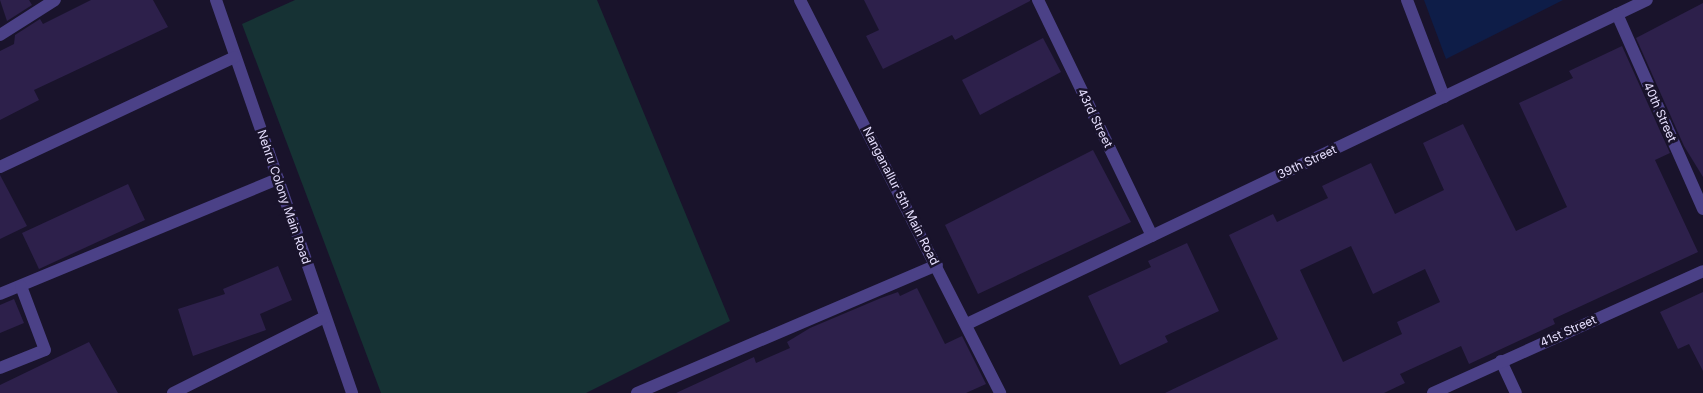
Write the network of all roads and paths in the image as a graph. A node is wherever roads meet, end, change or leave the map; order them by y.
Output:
1 (54, 0) edge
2 (216, 0) edge
3 (800, 0) edge
4 (1038, 0) edge
5 (1407, 0) edge
6 (1647, 0) edge
7 (1617, 14) junction
8 (0, 35) edge
9 (236, 57) junction
10 (1444, 97) junction
11 (0, 167) edge
12 (278, 179) junction
13 (1703, 209) edge
14 (1152, 236) junction
15 (936, 265) junction
16 (1703, 270) edge
17 (21, 286) junction
18 (0, 294) edge
19 (325, 316) junction
20 (967, 324) junction
21 (1501, 361) junction
22 (0, 368) edge
23 (173, 393) edge
24 (352, 393) edge
25 (637, 393) edge
26 (999, 393) edge
27 (1433, 393) edge
28 (1516, 393) edge

1 - 8 street
2 - 9 street, Nehru Colony Main Road
3 - 15 street, Nanganallur 5th Main Road
4 - 14 street, 43rd Street
5 - 10 street
6 - 7 street, 39th Street
7 - 10 street, 39th Street
7 - 13 street, 40th Street
9 - 11 street
9 - 12 street, Nehru Colony Main Road
10 - 14 street, 39th Street
12 - 17 street
12 - 19 street, Nehru Colony Main Road
14 - 20 street, 39th Street
15 - 20 street, Nanganallur 5th Main Road
15 - 25 street
16 - 21 street, 41st Street
17 - 18 street
17 - 22 street
19 - 23 street
19 - 24 street, Nehru Colony Main Road
20 - 26 street, Nanganallur 5th Main Road
21 - 27 street, 41st Street
21 - 28 street

